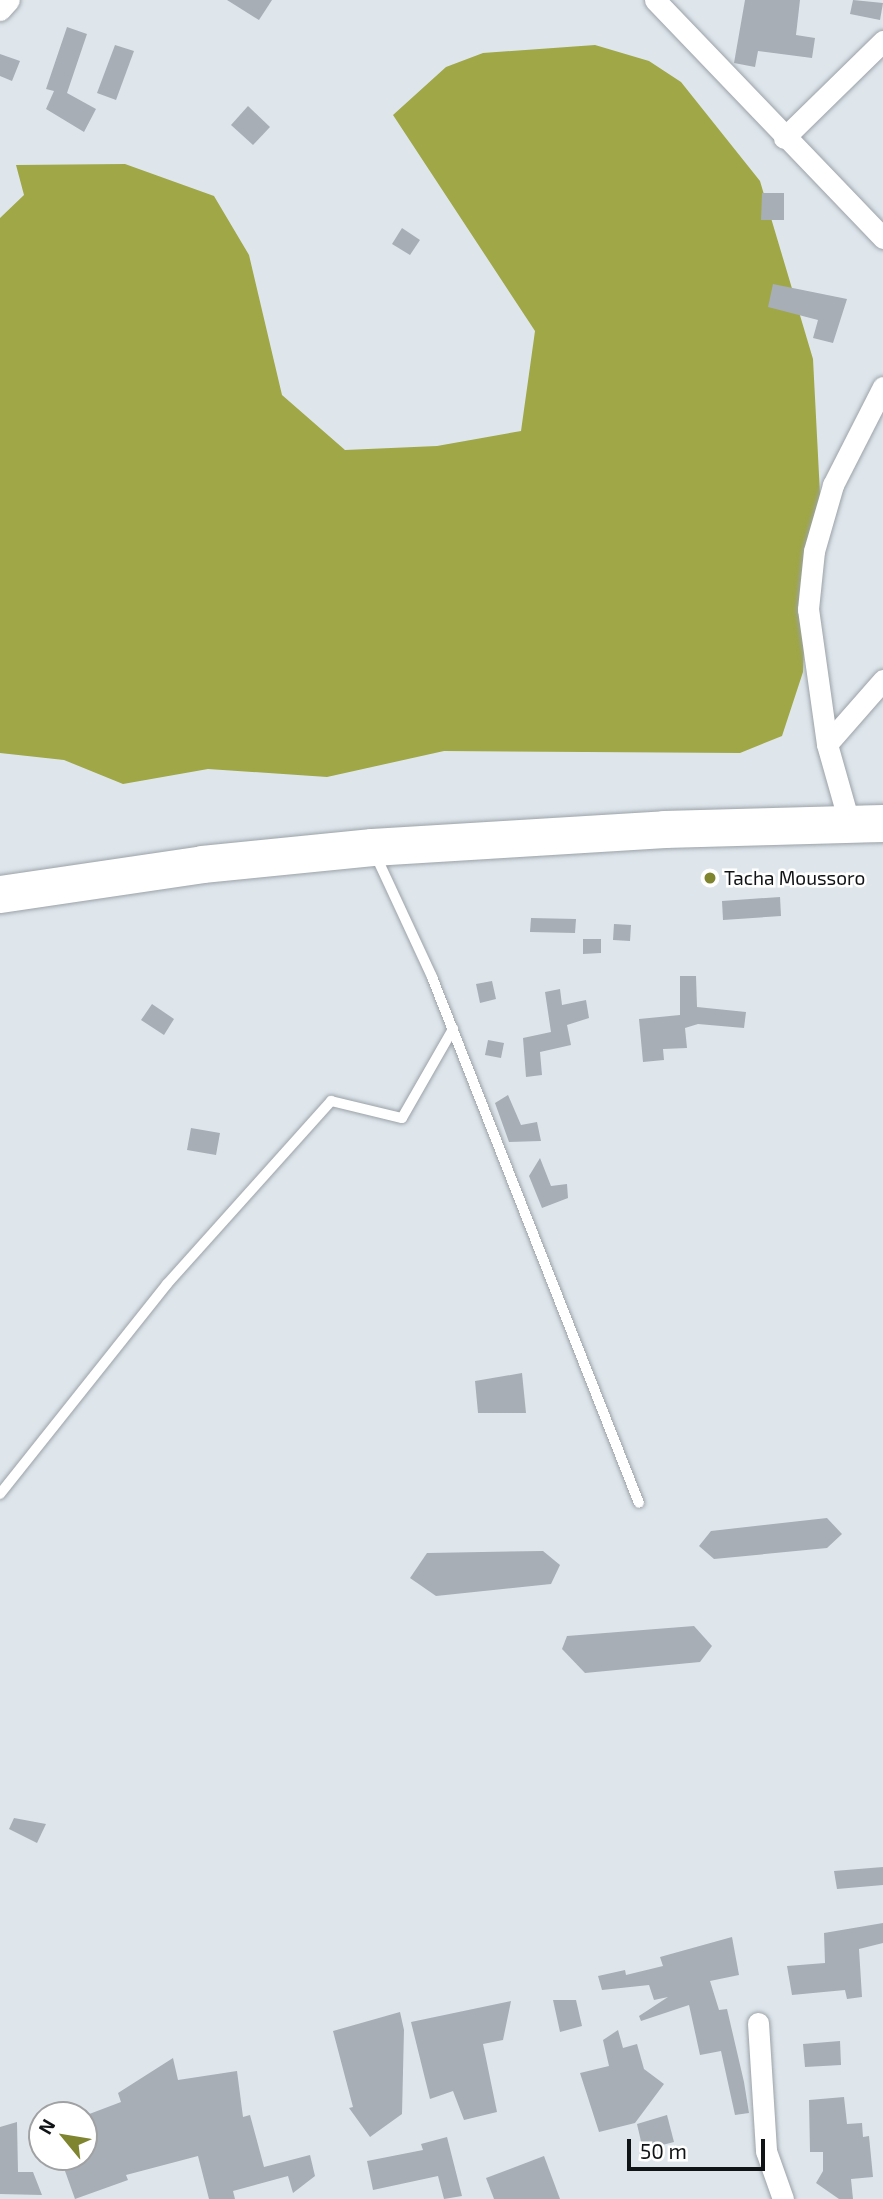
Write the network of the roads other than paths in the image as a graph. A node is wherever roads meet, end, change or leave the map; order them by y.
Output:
1 (9, 0) edge
2 (654, 0) edge
3 (0, 10) edge
4 (883, 41) edge
5 (784, 138) junction
6 (883, 238) edge
7 (883, 387) edge
8 (883, 680) edge
9 (827, 744) junction
10 (866, 822) edge
11 (372, 847) junction
12 (0, 894) edge
13 (453, 1029) junction
14 (0, 1494) edge
15 (639, 1503) dead end
16 (758, 2023) dead end
17 (783, 2199) edge

1 - 3 street
2 - 5 street
4 - 5 street
5 - 6 street
7 - 9 street
8 - 9 street
9 - 10 street
10 - 11 highway
11 - 12 highway
11 - 13 lane
13 - 14 lane
13 - 15 lane
16 - 17 street

